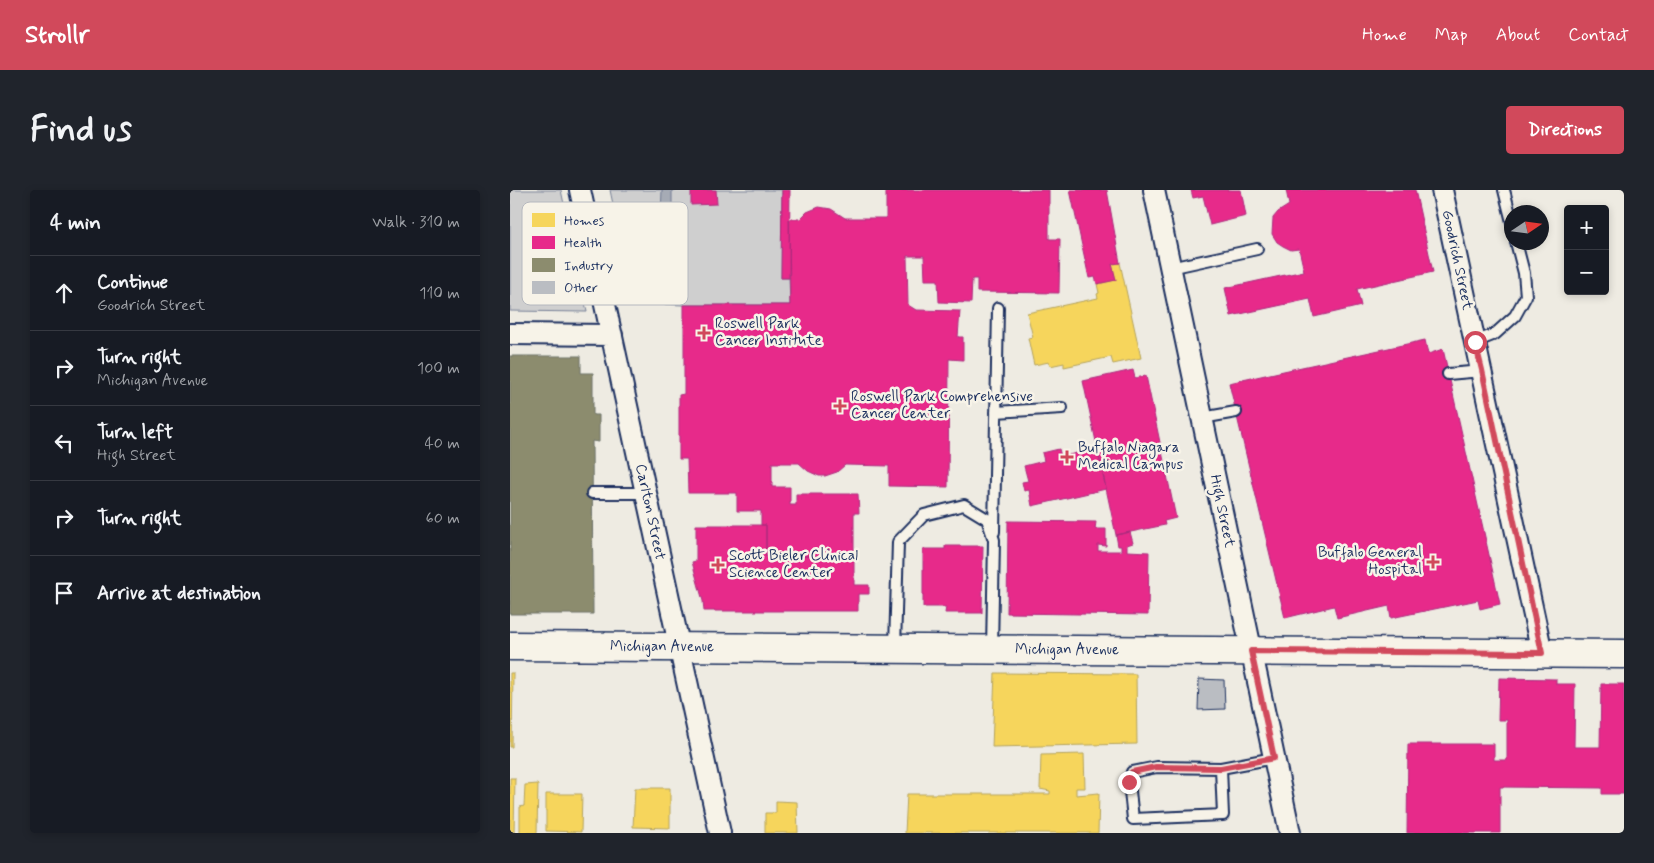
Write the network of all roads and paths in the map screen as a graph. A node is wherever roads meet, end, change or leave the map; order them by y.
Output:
1 (1154, 190) edge
2 (1442, 190) edge
3 (1504, 190) edge
4 (1508, 205) edge
5 (1257, 249) dead end
6 (1518, 250) edge
7 (1170, 268) junction
8 (605, 305) edge
9 (998, 308) dead end
10 (510, 334) edge
11 (612, 335) junction
12 (1475, 342) junction
13 (1482, 370) junction
14 (1448, 374) dead end
15 (1062, 408) dead end
16 (996, 412) junction
17 (1236, 412) dead end
18 (1202, 418) junction
19 (592, 493) dead end
20 (646, 493) junction
21 (994, 540) junction
22 (510, 646) edge
23 (679, 647) junction
24 (895, 648) junction
25 (992, 649) junction
26 (1251, 651) junction
27 (1542, 653) junction
28 (1624, 654) edge
29 (1274, 758) junction
30 (1221, 768) junction
31 (720, 833) edge
32 (1290, 833) edge

1 - 7 street, High Street
2 - 12 street, Goodrich Street
3 - 4 lane
5 - 7 lane
6 - 12 lane
7 - 18 street, High Street
8 - 11 street, Carlton Street
9 - 16 lane
10 - 11 street
11 - 20 street, Carlton Street
12 - 13 street, Goodrich Street
13 - 14 lane
13 - 27 street, Goodrich Street
15 - 16 lane
16 - 21 lane
17 - 18 lane
18 - 26 street, High Street
19 - 20 lane
20 - 23 street, Carlton Street
21 - 24 lane
21 - 25 lane
22 - 23 street, Michigan Avenue
23 - 24 street, Michigan Avenue
23 - 31 street, Carlton Street
24 - 25 street, Michigan Avenue
25 - 26 street, Michigan Avenue
26 - 27 street, Michigan Avenue
26 - 29 street, High Street
27 - 28 street, Michigan Avenue
29 - 30 lane
29 - 32 street, High Street
30 - 30 lane

